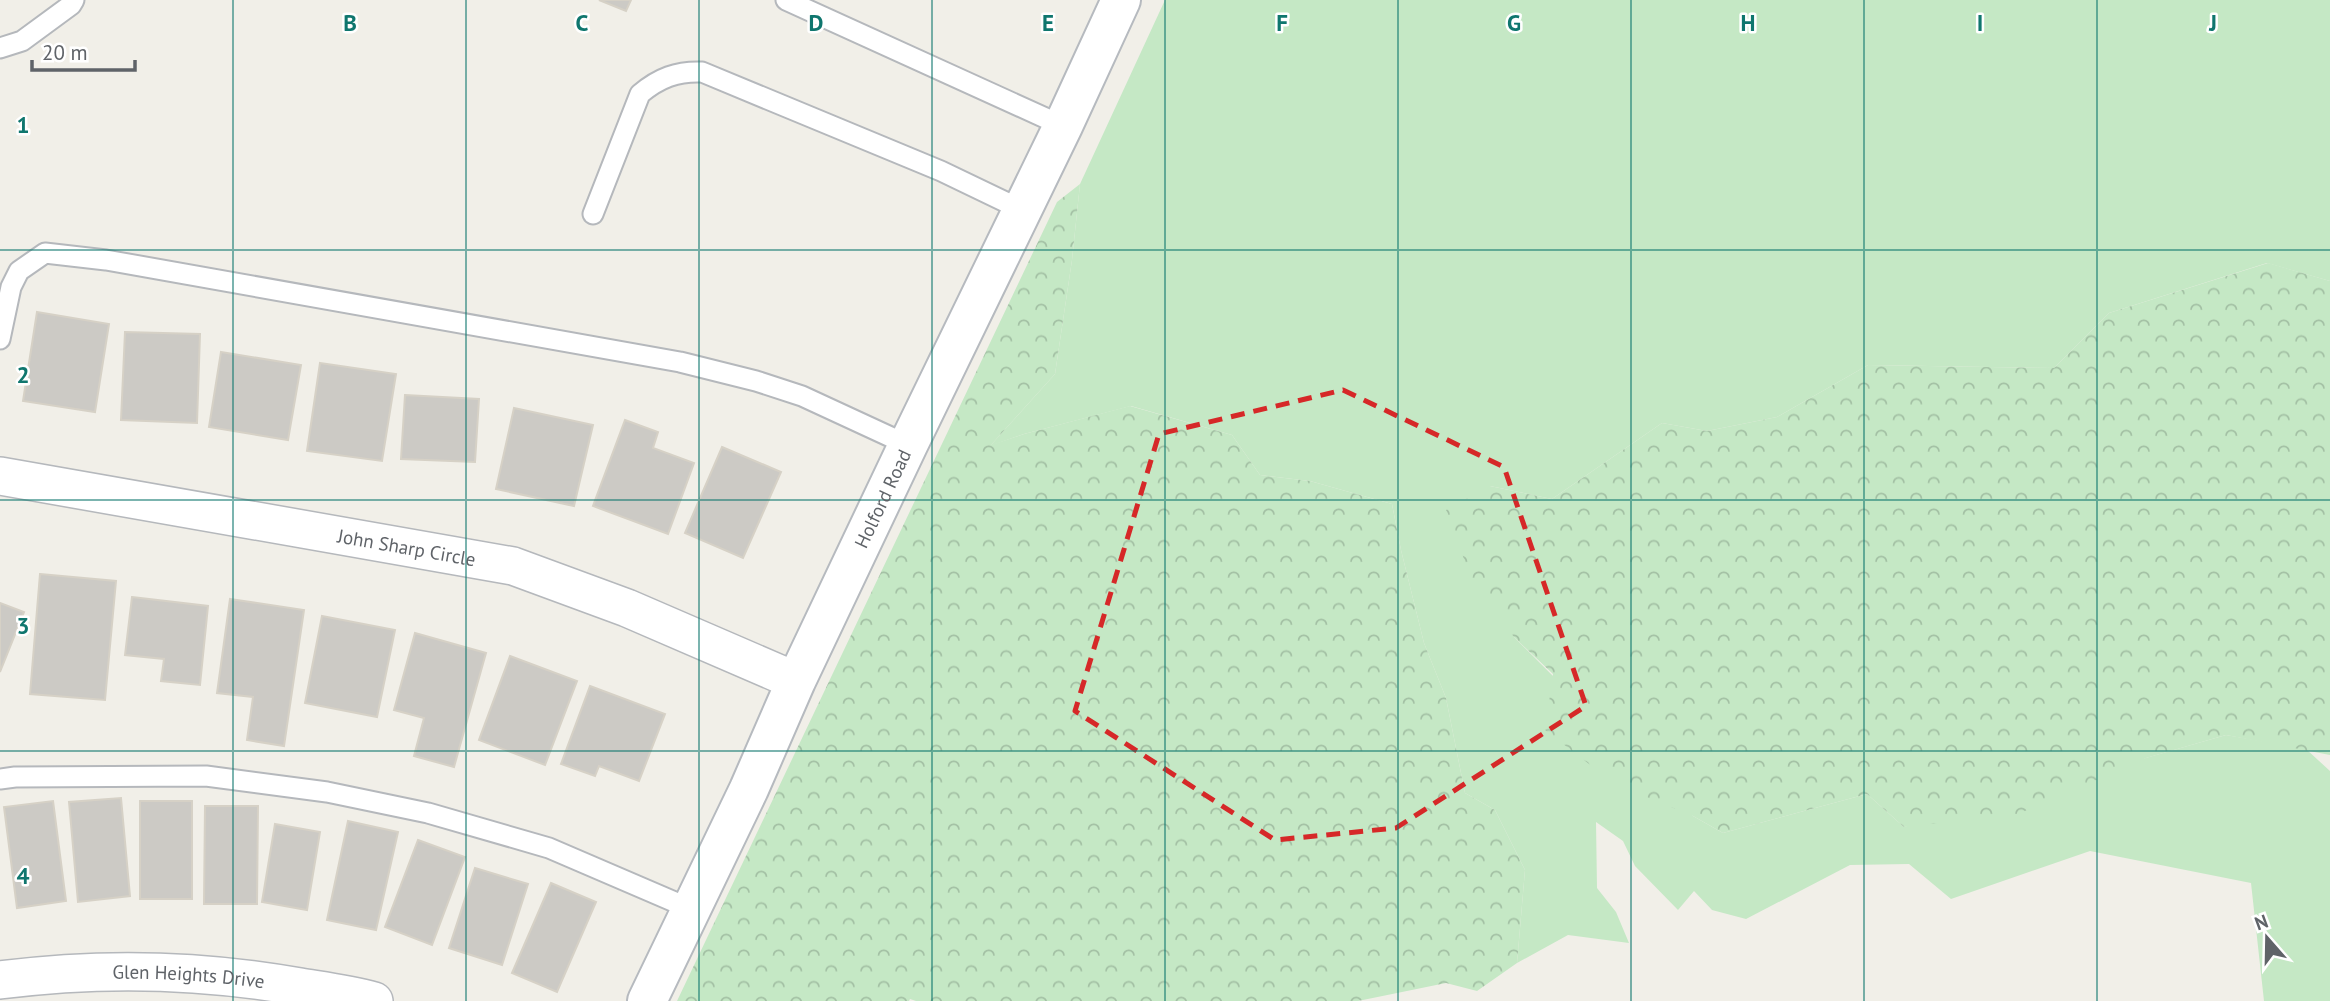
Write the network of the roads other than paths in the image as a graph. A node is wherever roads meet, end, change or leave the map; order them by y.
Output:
1 (74, 0) edge
2 (786, 0) edge
3 (1121, 0) edge
4 (0, 48) edge
5 (1063, 126) junction
6 (1022, 210) junction
7 (593, 214) dead end
8 (0, 340) edge
9 (908, 445) junction
10 (0, 475) edge
11 (796, 681) junction
12 (0, 779) edge
13 (691, 909) junction
14 (0, 979) edge
15 (374, 1001) edge
16 (647, 1001) edge

1 - 4 lane
2 - 5 lane
3 - 5 street, Holford Road
5 - 6 street, Holford Road
6 - 7 lane
6 - 9 street, Holford Road
8 - 9 lane
9 - 11 street, Holford Road
10 - 11 street, John Sharp Circle
11 - 13 street, Holford Road
12 - 13 lane
13 - 16 street, Holford Road
14 - 15 street, Glen Heights Drive

